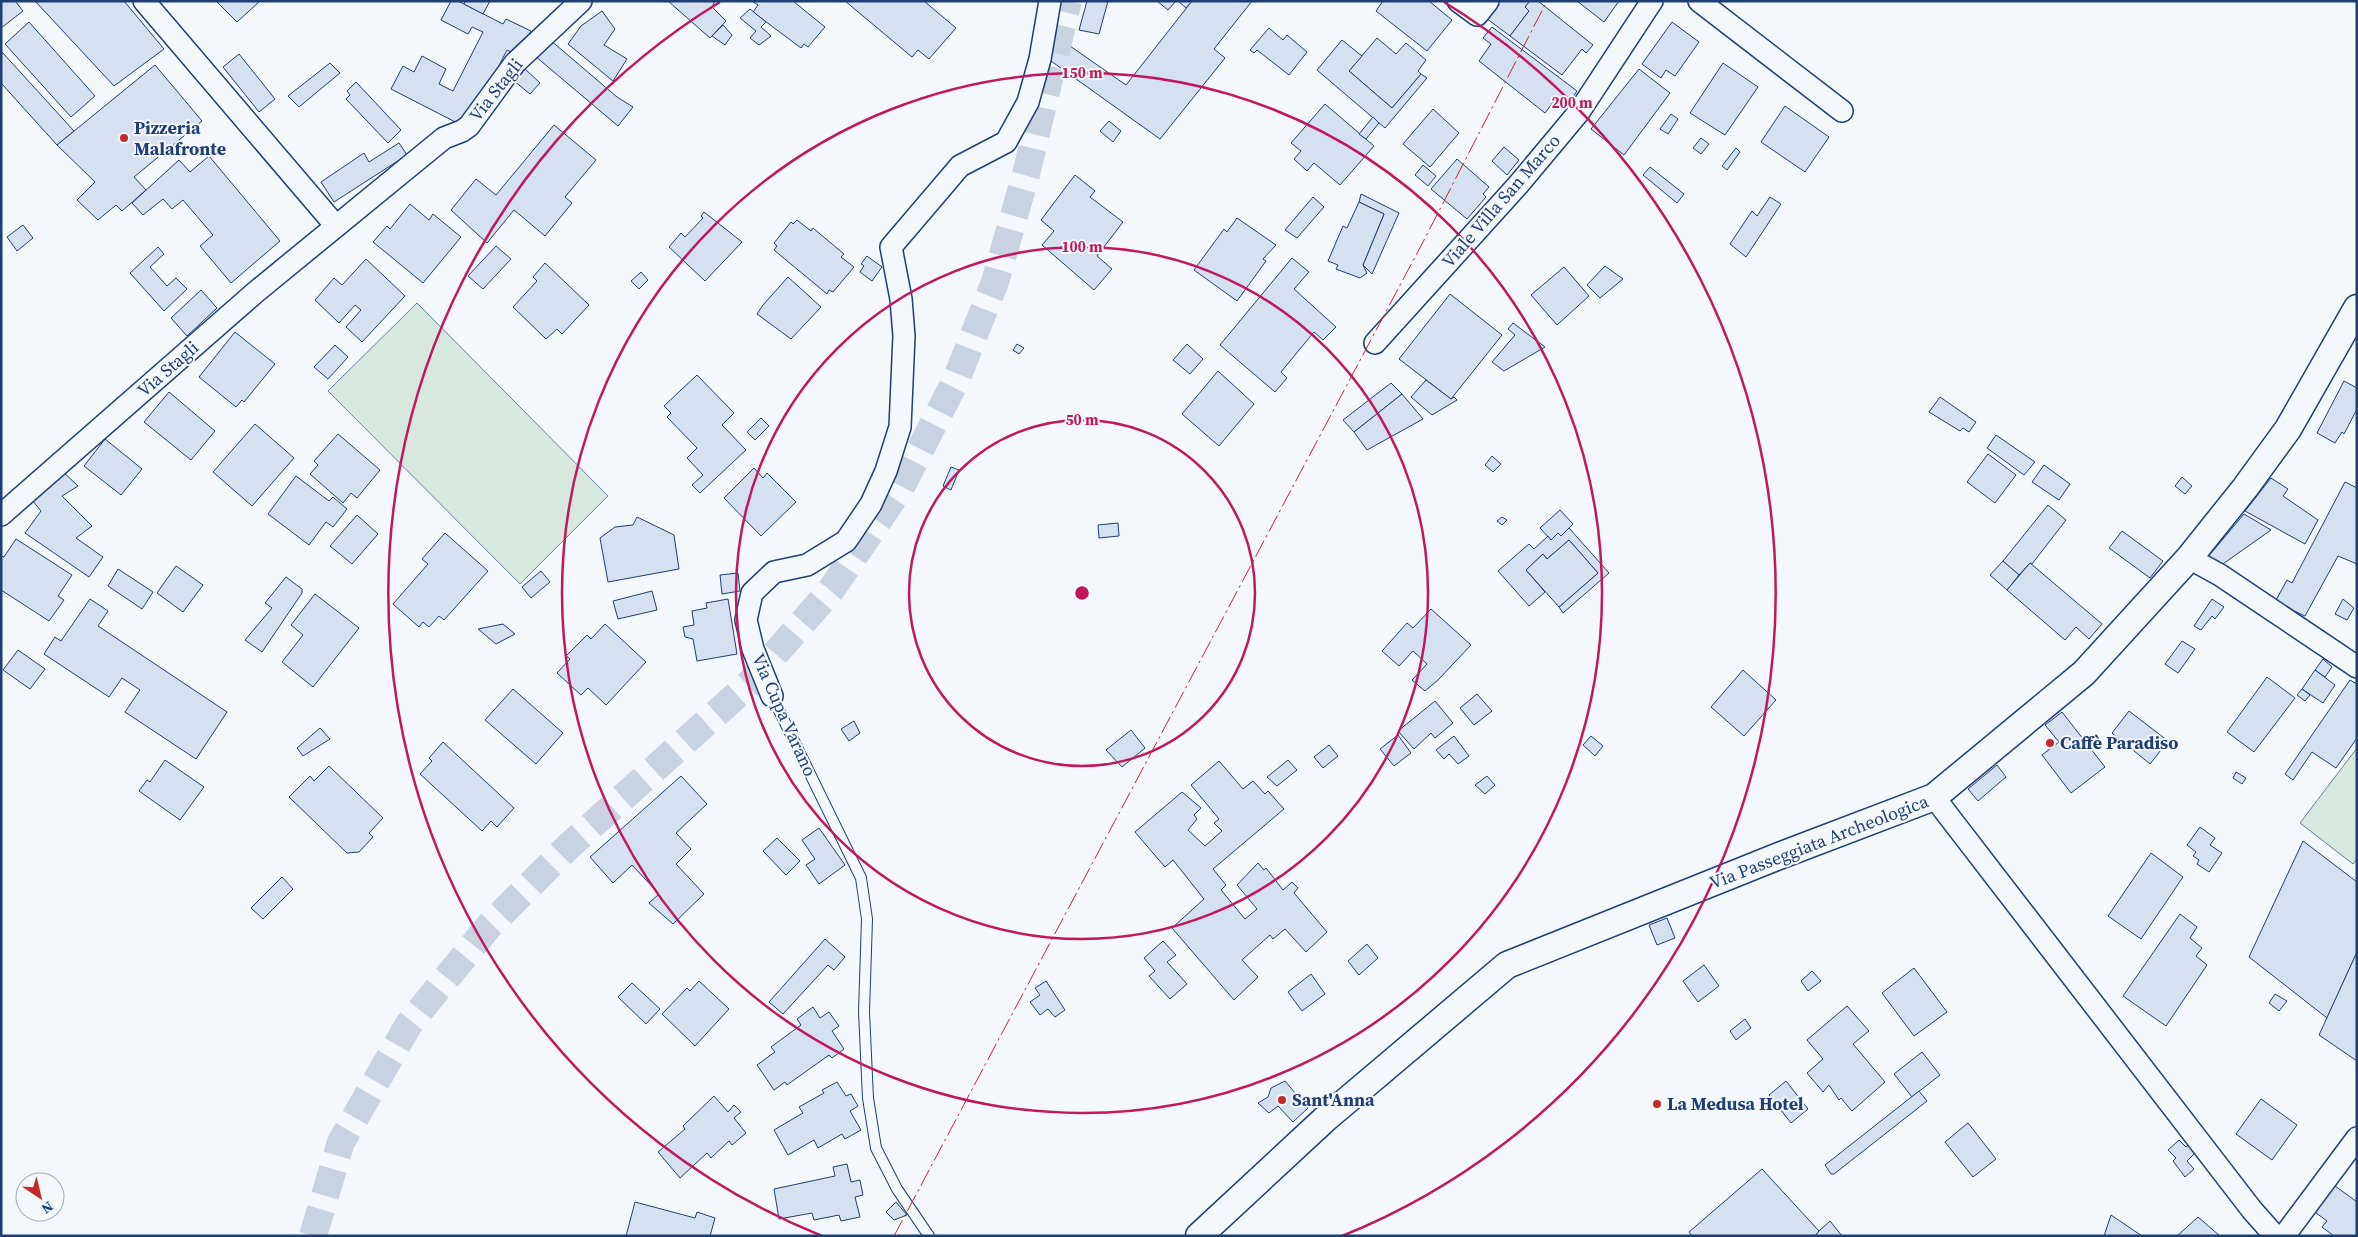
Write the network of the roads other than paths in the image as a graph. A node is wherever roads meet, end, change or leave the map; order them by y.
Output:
1 (144, 1) edge
2 (581, 1) edge
3 (1050, 1) edge
4 (1458, 1) edge
5 (1488, 1) edge
6 (1652, 1) edge
7 (1699, 1) edge
8 (1842, 111) dead end
9 (336, 226) junction
10 (2357, 308) edge
11 (1375, 342) dead end
12 (1, 515) edge
13 (2190, 558) junction
14 (2357, 667) edge
15 (772, 696) joint
16 (1934, 797) junction
17 (2357, 1138) edge
18 (929, 1236) edge
19 (1199, 1236) edge
20 (2275, 1236) edge
21 (2284, 1236) edge

1 - 9 street
2 - 9 street, Via Stagli
3 - 15 street, Via Cupa Varano
4 - 5 street
6 - 11 street, Viale Villa San Marco
7 - 8 street
9 - 12 street, Via Stagli
10 - 13 street, Via Passeggiata Archeologica
13 - 14 street
13 - 16 street, Via Passeggiata Archeologica
15 - 18 lane, Via Cupa Varano
16 - 19 street, Via Passeggiata Archeologica
16 - 20 street
17 - 21 street

